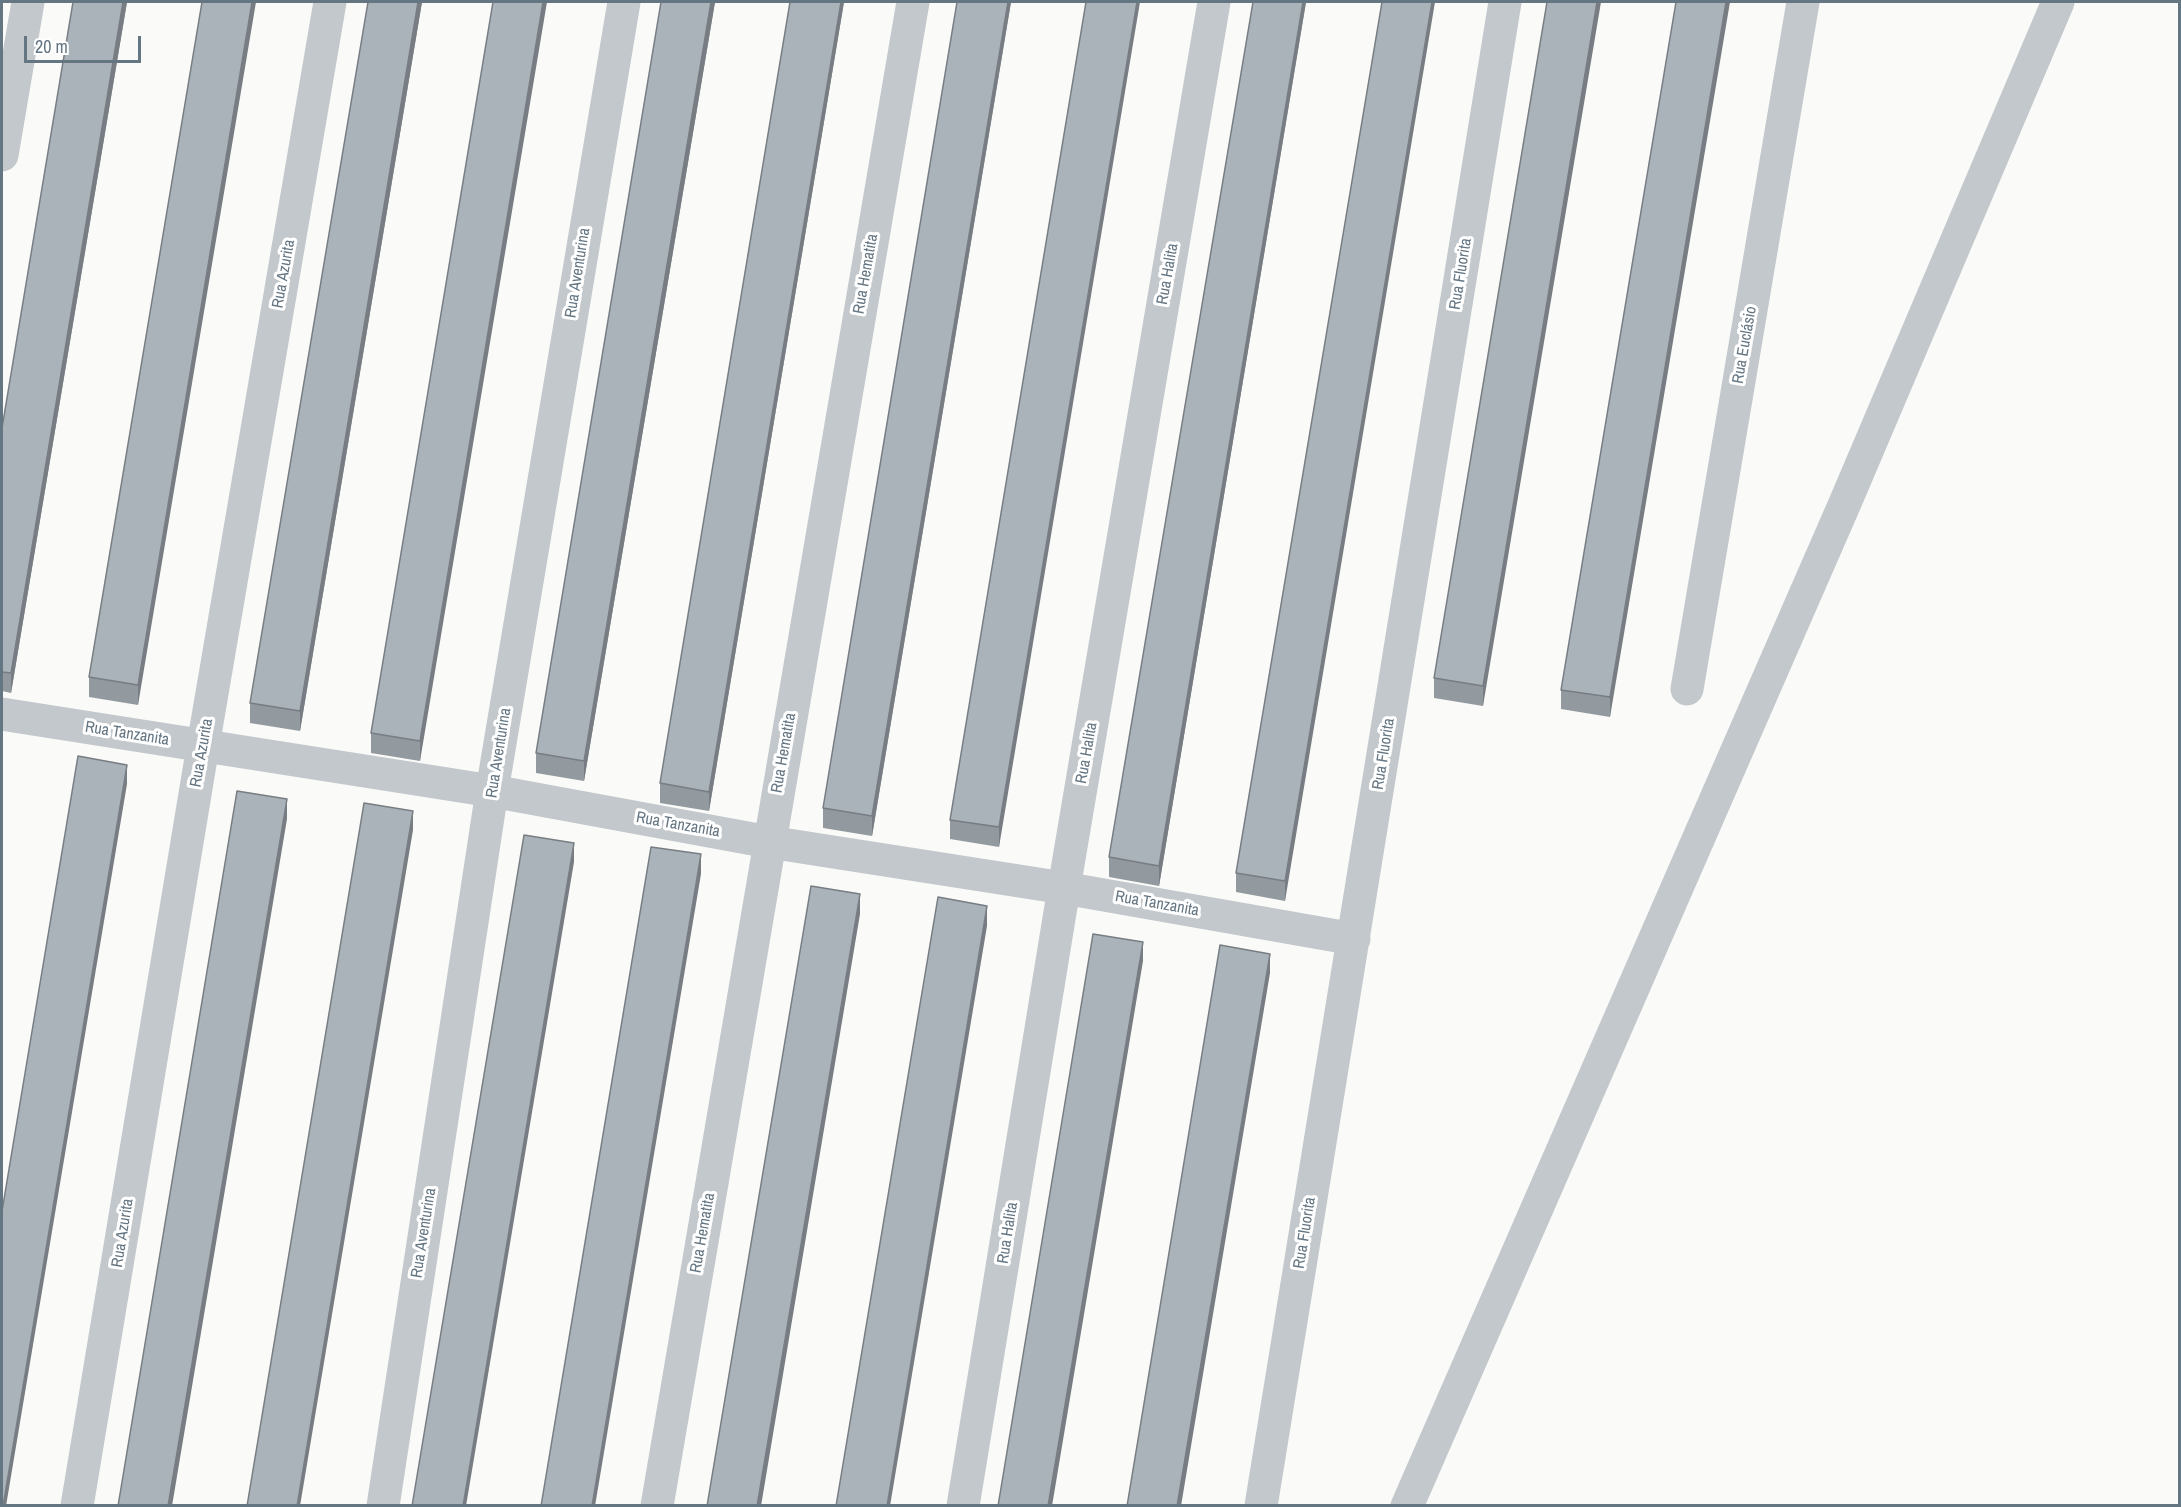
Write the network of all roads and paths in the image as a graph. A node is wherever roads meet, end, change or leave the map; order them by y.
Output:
1 (28, 2) edge
2 (330, 2) edge
3 (624, 2) edge
4 (913, 2) edge
5 (1214, 2) edge
6 (1505, 2) edge
7 (1803, 2) edge
8 (2058, 2) edge
9 (2, 155) edge
10 (1687, 688) dead end
11 (2, 714) edge
12 (203, 746) junction
13 (492, 791) junction
14 (769, 842) junction
15 (1064, 888) junction
16 (1354, 939) junction
17 (77, 1506) edge
18 (383, 1506) edge
19 (657, 1506) edge
20 (963, 1506) edge
21 (1261, 1506) edge
22 (1407, 1506) edge

1 - 9 street
2 - 12 street, Rua Azurita
3 - 13 street, Rua Aventurina
4 - 14 street, Rua Hematita
5 - 15 street, Rua Halita
6 - 16 street, Rua Fluorita
7 - 10 street, Rua Euclásio
8 - 22 street
11 - 12 street, Rua Tanzanita
12 - 13 street, Rua Tanzanita
12 - 17 street, Rua Azurita
13 - 14 street, Rua Tanzanita
13 - 18 street, Rua Aventurina
14 - 15 street, Rua Tanzanita
14 - 19 street, Rua Hematita
15 - 16 street, Rua Tanzanita
15 - 20 street, Rua Halita
16 - 21 street, Rua Fluorita

